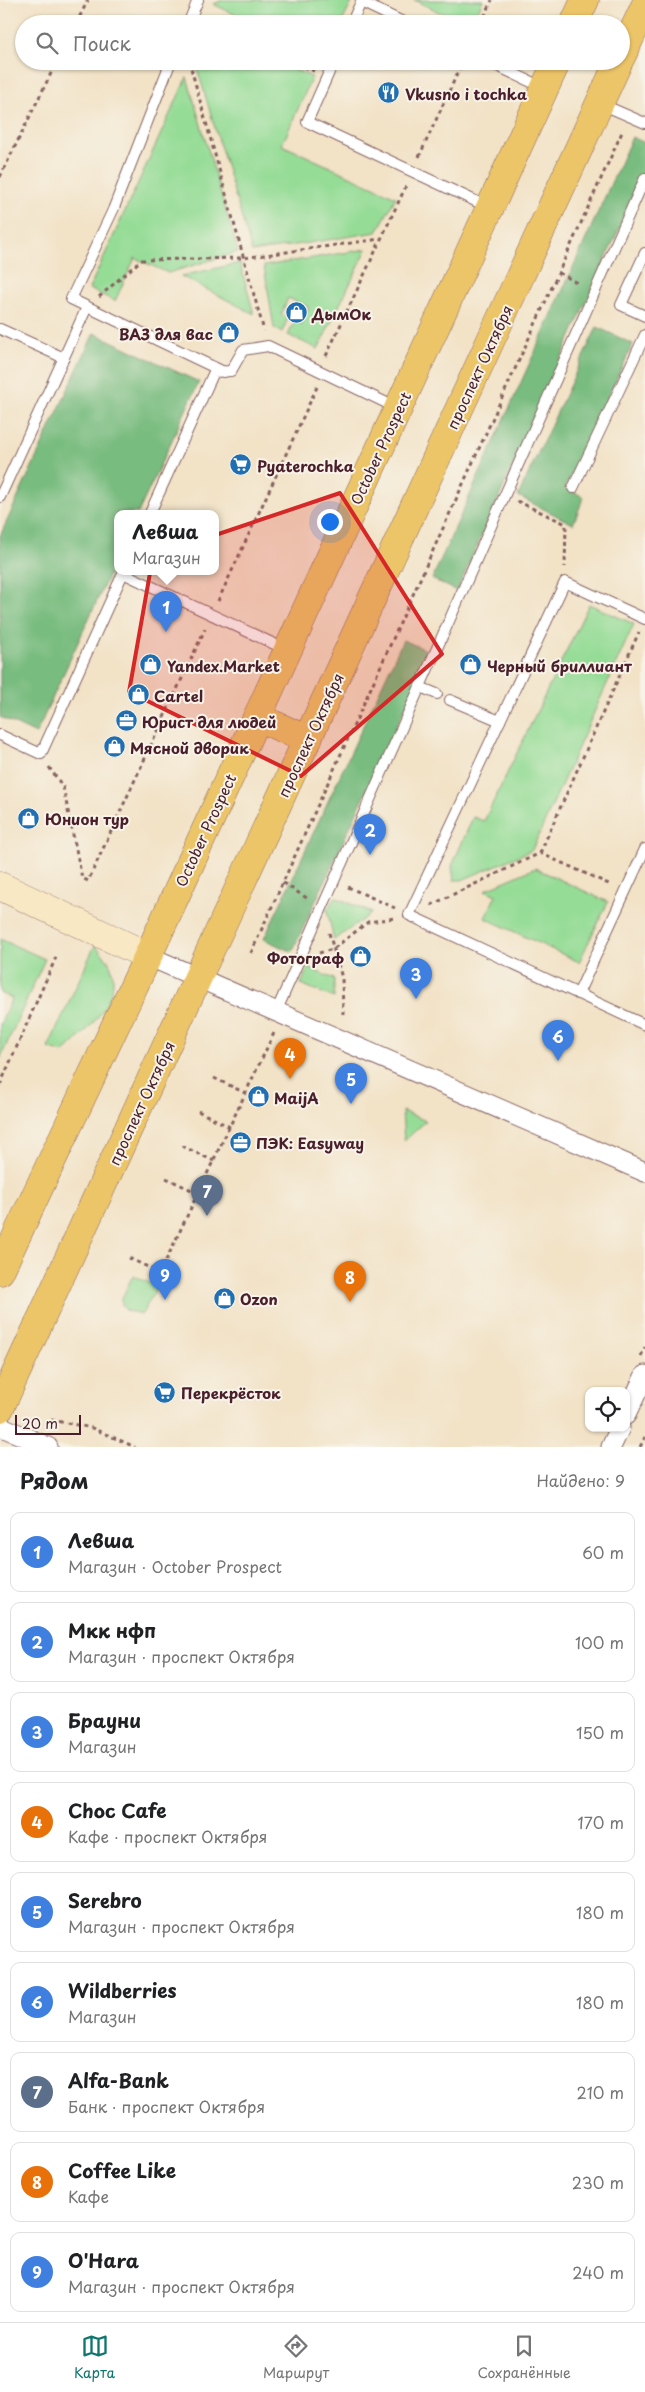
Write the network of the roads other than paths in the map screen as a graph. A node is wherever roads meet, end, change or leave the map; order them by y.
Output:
1 (198, 0) edge
2 (585, 0) edge
3 (645, 6) edge
4 (192, 15) edge
5 (355, 15) edge
6 (388, 15) edge
7 (578, 15) edge
8 (630, 38) edge
9 (167, 70) edge
10 (330, 70) edge
11 (506, 70) edge
12 (553, 70) edge
13 (615, 70) edge
14 (545, 88) junction
15 (600, 104) junction
16 (645, 123) edge
17 (645, 178) edge
18 (490, 208) junction
19 (645, 253) edge
20 (88, 307) junction
21 (645, 316) edge
22 (0, 329) edge
23 (645, 335) edge
24 (64, 358) junction
25 (224, 372) junction
26 (398, 409) junction
27 (573, 488) dead end
28 (0, 497) edge
29 (151, 510) edge
30 (123, 575) edge
31 (130, 575) edge
32 (645, 619) edge
33 (288, 650) junction
34 (420, 687) junction
35 (437, 694) dead end
36 (450, 700) dead end
37 (257, 717) junction
38 (500, 721) junction
39 (0, 735) edge
40 (308, 740) junction
41 (645, 849) edge
42 (0, 886) edge
43 (148, 956) junction
44 (199, 978) junction
45 (578, 994) junction
46 (276, 1020) junction
47 (645, 1025) edge
48 (645, 1172) edge
49 (0, 1271) edge
50 (645, 1375) edge
51 (630, 1407) edge
52 (0, 1408) edge
53 (0, 1426) edge
54 (618, 1432) edge
55 (48, 1447) edge
56 (611, 1447) edge

1 - 4 lane
2 - 7 main road
3 - 8 main road
5 - 6 lane
9 - 20 lane
10 - 18 lane
11 - 14 lane
12 - 14 main road, October Prospect
13 - 15 main road, проспект Октября
14 - 18 main road, October Prospect
15 - 16 lane
15 - 40 main road, проспект Октября
17 - 34 lane
18 - 26 main road, October Prospect
19 - 21 lane
20 - 24 lane
20 - 25 lane
22 - 24 lane
23 - 27 lane
24 - 28 lane
25 - 26 lane
25 - 29 lane
26 - 33 main road, October Prospect
30 - 39 lane
31 - 33 lane
32 - 38 lane
33 - 37 main road, October Prospect
34 - 35 lane
34 - 46 lane
36 - 38 lane
37 - 40 main road
37 - 43 main road, October Prospect
38 - 45 lane
40 - 44 main road, проспект Октября
41 - 45 lane
42 - 43 main road
43 - 44 street
43 - 49 main road, October Prospect
44 - 46 street
44 - 52 main road, проспект Октября
45 - 47 lane
46 - 48 street
50 - 51 street
53 - 55 street
54 - 56 street

